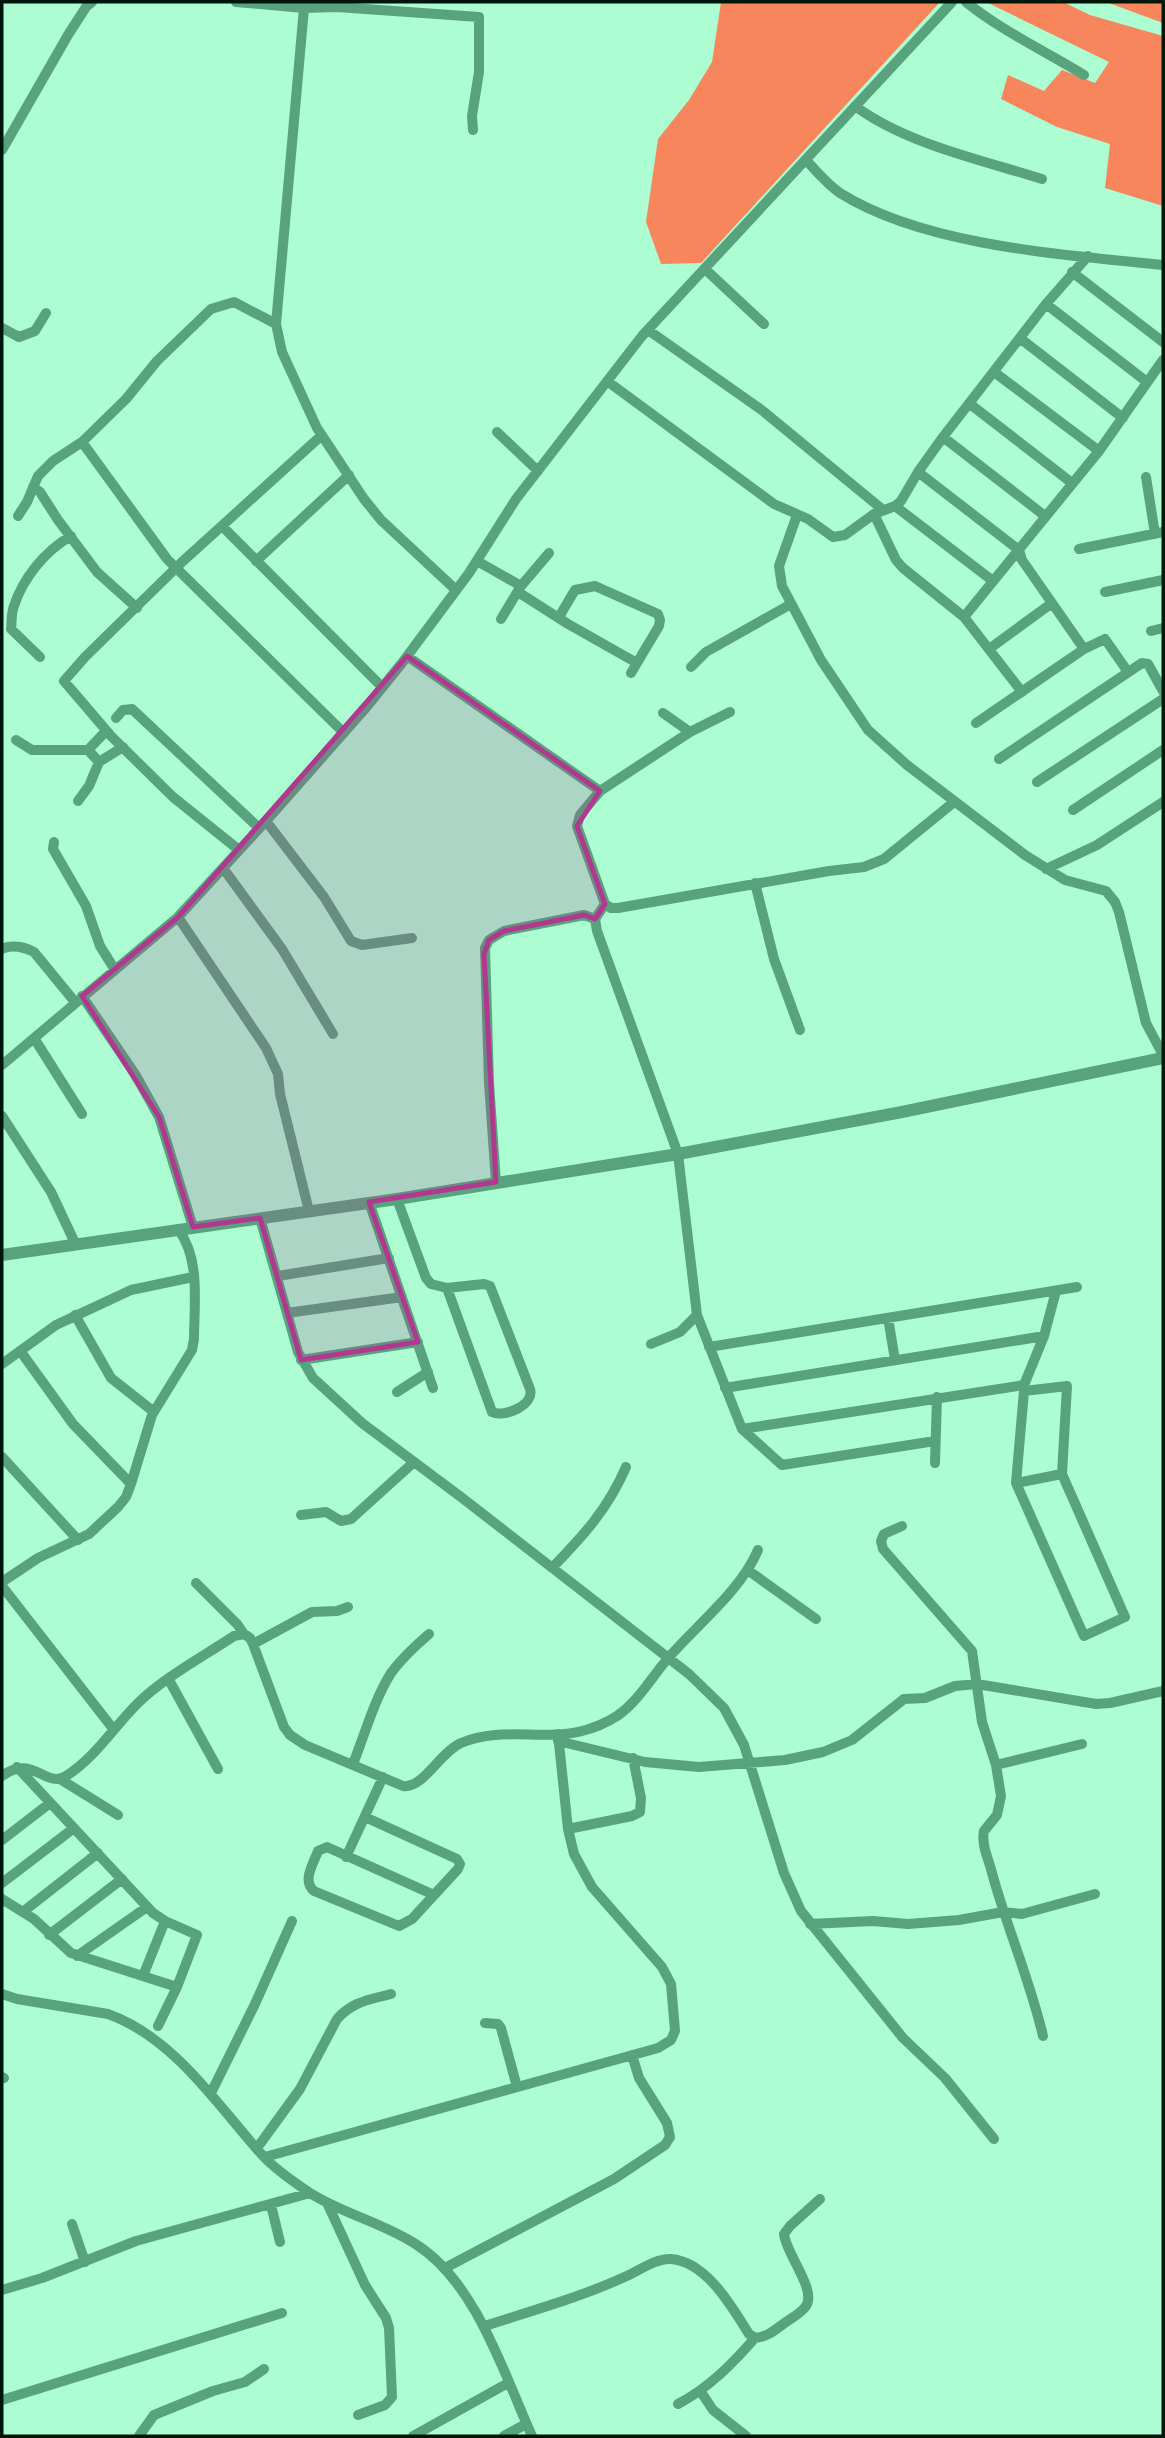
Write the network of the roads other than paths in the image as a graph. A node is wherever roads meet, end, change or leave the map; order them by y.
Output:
1 (92, 2) edge
2 (236, 2) edge
3 (952, 2) edge
4 (966, 2) edge
5 (304, 8) junction
6 (1084, 75) dead end
7 (855, 106) junction
8 (473, 130) dead end
9 (2, 150) edge
10 (806, 160) junction
11 (1042, 179) dead end
12 (1088, 256) junction
13 (1163, 265) edge
14 (705, 269) junction
15 (1072, 272) junction
16 (1046, 304) junction
17 (46, 313) dead end
18 (276, 324) junction
19 (764, 324) dead end
20 (2, 328) edge
21 (648, 330) junction
22 (1021, 339) junction
23 (1163, 342) edge
24 (1163, 360) edge
25 (995, 372) junction
26 (607, 381) junction
27 (1147, 382) junction
28 (970, 404) junction
29 (1123, 418) junction
30 (498, 432) dead end
31 (322, 435) junction
32 (943, 437) junction
33 (82, 442) junction
34 (1098, 451) junction
35 (538, 471) junction
36 (918, 471) junction
37 (349, 475) junction
38 (1146, 477) dead end
39 (1072, 483) junction
40 (33, 487) junction
41 (895, 506) junction
42 (878, 512) junction
43 (797, 514) junction
44 (18, 516) dead end
45 (1045, 516) junction
46 (222, 526) junction
47 (1159, 533) edge
48 (71, 536) junction
49 (1079, 549) dead end
50 (1020, 550) junction
51 (549, 553) dead end
52 (256, 561) junction
53 (477, 561) junction
54 (176, 568) junction
55 (1163, 580) edge
56 (993, 581) junction
57 (520, 589) junction
58 (456, 590) junction
59 (1105, 592) dead end
60 (1052, 603) junction
61 (791, 604) junction
62 (137, 608) junction
63 (559, 617) junction
64 (964, 617) junction
65 (501, 620) dead end
66 (1163, 628) edge
67 (1151, 631) dead end
68 (989, 649) junction
69 (1084, 649) junction
70 (407, 656) junction
71 (40, 657) dead end
72 (637, 663) junction
73 (691, 667) dead end
74 (1128, 672) junction
75 (631, 673) dead end
76 (382, 687) junction
77 (1163, 691) edge
78 (1022, 692) junction
79 (1163, 699) edge
80 (730, 712) dead end
81 (663, 713) dead end
82 (116, 718) dead end
83 (975, 723) dead end
84 (106, 731) junction
85 (690, 732) junction
86 (344, 733) junction
87 (16, 740) dead end
88 (123, 747) junction
89 (88, 750) junction
90 (1163, 750) edge
91 (999, 759) dead end
92 (99, 762) junction
93 (1037, 782) dead end
94 (600, 792) junction
95 (78, 801) dead end
96 (954, 802) junction
97 (1163, 802) edge
98 (1073, 810) dead end
99 (262, 824) junction
100 (54, 842) dead end
101 (239, 849) junction
102 (223, 868) junction
103 (1046, 869) junction
104 (755, 883) junction
105 (606, 904) junction
106 (178, 917) junction
107 (595, 919) junction
108 (412, 938) dead end
109 (2, 949) edge
110 (115, 970) junction
111 (79, 999) junction
112 (800, 1030) dead end
113 (333, 1034) dead end
114 (34, 1038) junction
115 (1163, 1056) edge
116 (2, 1065) edge
117 (82, 1114) dead end
118 (2, 1116) edge
119 (678, 1154) junction
120 (496, 1182) junction
121 (397, 1199) junction
122 (369, 1202) junction
123 (309, 1211) junction
124 (260, 1218) junction
125 (193, 1227) junction
126 (178, 1230) junction
127 (75, 1243) junction
128 (2, 1255) edge
129 (389, 1258) junction
130 (278, 1276) junction
131 (193, 1277) junction
132 (1077, 1287) dead end
133 (447, 1288) junction
134 (1056, 1291) junction
135 (402, 1297) junction
136 (287, 1313) junction
137 (75, 1315) junction
138 (697, 1315) junction
139 (888, 1318) junction
140 (1044, 1336) junction
141 (418, 1342) junction
142 (651, 1344) dead end
143 (709, 1348) junction
144 (20, 1352) junction
145 (301, 1360) junction
146 (895, 1360) junction
147 (2, 1364) edge
148 (428, 1372) junction
149 (433, 1388) dead end
150 (725, 1388) junction
151 (1024, 1388) junction
152 (397, 1392) dead end
153 (937, 1397) junction
154 (154, 1412) junction
155 (742, 1429) junction
156 (935, 1441) junction
157 (2, 1457) edge
158 (414, 1462) junction
159 (935, 1463) dead end
160 (626, 1467) dead end
161 (1062, 1474) junction
162 (1016, 1483) junction
163 (131, 1484) junction
164 (301, 1515) dead end
165 (902, 1527) dead end
166 (78, 1539) junction
167 (758, 1550) dead end
168 (552, 1568) junction
169 (749, 1571) junction
170 (196, 1583) dead end
171 (2, 1584) edge
172 (348, 1607) dead end
173 (816, 1619) dead end
174 (244, 1634) junction
175 (429, 1634) dead end
176 (253, 1644) junction
177 (668, 1658) junction
178 (169, 1680) junction
179 (977, 1684) junction
180 (1163, 1691) edge
181 (114, 1730) junction
182 (558, 1738) junction
183 (1082, 1744) dead end
184 (633, 1758) junction
185 (751, 1763) junction
186 (353, 1764) junction
187 (996, 1765) junction
188 (17, 1767) junction
189 (218, 1769) dead end
190 (2, 1776) edge
191 (383, 1777) junction
192 (60, 1779) junction
193 (50, 1803) junction
194 (118, 1815) dead end
195 (365, 1817) junction
196 (74, 1828) junction
197 (568, 1829) junction
198 (2, 1840) edge
199 (98, 1853) junction
200 (346, 1857) junction
201 (122, 1879) junction
202 (2, 1883) edge
203 (1095, 1894) dead end
204 (434, 1895) junction
205 (2, 1899) edge
206 (147, 1907) junction
207 (24, 1911) junction
208 (1003, 1912) junction
209 (165, 1921) junction
210 (292, 1921) dead end
211 (810, 1924) junction
212 (49, 1935) junction
213 (77, 1956) junction
214 (143, 1976) junction
215 (177, 1987) junction
216 (2, 1994) edge
217 (391, 1994) dead end
218 (485, 2023) dead end
219 (158, 2026) dead end
220 (1043, 2036) dead end
221 (632, 2055) junction
222 (517, 2087) junction
223 (211, 2093) junction
224 (994, 2139) dead end
225 (257, 2148) junction
226 (265, 2158) junction
227 (310, 2193) junction
228 (820, 2199) dead end
229 (271, 2205) junction
230 (328, 2205) junction
231 (72, 2224) dead end
232 (281, 2242) dead end
233 (85, 2262) junction
234 (445, 2268) junction
235 (2, 2290) edge
236 (282, 2313) dead end
237 (485, 2326) junction
238 (755, 2338) junction
239 (264, 2369) dead end
240 (508, 2383) junction
241 (701, 2392) junction
242 (2, 2400) edge
243 (678, 2404) dead end
244 (358, 2415) dead end
245 (526, 2424) junction
246 (139, 2436) edge
247 (413, 2436) edge
248 (504, 2436) edge
249 (531, 2436) edge
250 (746, 2436) edge

1 - 9 street
2 - 5 street
3 - 7 street
4 - 6 street
5 - 8 street
5 - 18 street
7 - 10 street
7 - 11 street
10 - 12 street
10 - 14 street
12 - 13 street
12 - 15 street
14 - 19 street
14 - 21 street
15 - 16 street
15 - 23 street
16 - 22 street
16 - 27 street
17 - 20 street
18 - 31 street
18 - 33 street
21 - 26 street
21 - 42 street
22 - 25 street
22 - 29 street
24 - 27 street
25 - 28 street
25 - 34 street
26 - 35 street
26 - 43 street
27 - 29 street
28 - 32 street
28 - 39 street
29 - 34 street
30 - 35 street
31 - 37 street
31 - 46 street
32 - 36 street
32 - 45 street
33 - 40 street
33 - 54 street
34 - 39 street
35 - 53 street
36 - 41 street
36 - 50 street
37 - 52 street
37 - 58 street
38 - 47 street
39 - 45 street
40 - 44 street
40 - 48 street
41 - 42 street
41 - 56 street
42 - 43 street
42 - 64 street
43 - 61 street
45 - 50 street
46 - 52 street
46 - 54 street
47 - 49 street
48 - 62 street
48 - 71 street
50 - 56 street
50 - 60 street
51 - 57 street
52 - 76 street
53 - 57 street
53 - 58 street
54 - 62 street
54 - 86 street
55 - 59 street
56 - 64 street
57 - 63 street
57 - 65 street
58 - 70 street
60 - 68 street
60 - 69 street
61 - 73 street
61 - 96 street
62 - 84 street
63 - 72 street
63 - 72 street
64 - 68 street
66 - 67 street
68 - 78 street
69 - 74 street
69 - 78 street
70 - 76 street
70 - 94 street
72 - 75 street
74 - 77 street
74 - 91 street
76 - 86 street
78 - 83 street
79 - 93 street
80 - 85 street
81 - 85 street
82 - 99 street
84 - 88 street
84 - 89 street
85 - 94 street
86 - 99 street
87 - 89 street
88 - 92 street
88 - 101 street
89 - 92 street
90 - 98 street
92 - 95 street
94 - 105 street
96 - 103 street
96 - 104 street
97 - 103 street
99 - 101 street
99 - 108 street
100 - 110 street
101 - 102 street
102 - 106 street
102 - 113 street
103 - 115 street
104 - 105 street
104 - 112 street
105 - 107 street
106 - 110 street
106 - 123 street
107 - 119 street
107 - 120 street
109 - 111 street
110 - 111 street
111 - 114 street
111 - 125 street
114 - 116 street
114 - 117 street
115 - 119 street
118 - 127 street
119 - 120 street
119 - 138 street
120 - 121 street
121 - 122 street
121 - 133 street
122 - 123 street
122 - 129 street
123 - 124 street
124 - 125 street
124 - 130 street
125 - 126 street
126 - 127 street
126 - 131 street
127 - 128 street
129 - 130 street
129 - 135 street
130 - 136 street
131 - 137 street
131 - 154 street
132 - 134 street
133 - 133 street
134 - 139 street
134 - 140 street
135 - 136 street
135 - 141 street
136 - 145 street
137 - 144 street
137 - 154 street
138 - 142 street
138 - 143 street
139 - 143 street
139 - 146 street
140 - 146 street
140 - 151 street
141 - 145 street
141 - 148 street
143 - 150 street
144 - 147 street
144 - 163 street
145 - 158 street
146 - 150 street
148 - 149 street
148 - 152 street
150 - 155 street
151 - 153 street
151 - 161 street
151 - 162 street
153 - 155 street
153 - 156 street
154 - 163 street
155 - 156 street
156 - 159 street
157 - 166 street
158 - 164 street
158 - 168 street
160 - 168 street
161 - 162 street
161 - 162 street
163 - 166 street
165 - 179 street
166 - 171 street
167 - 169 street
168 - 177 street
169 - 173 street
169 - 177 street
170 - 174 street
171 - 181 street
172 - 176 street
174 - 176 street
174 - 178 street
175 - 186 street
176 - 186 street
177 - 182 street
177 - 185 street
178 - 181 street
178 - 189 street
179 - 180 street
179 - 185 street
179 - 187 street
181 - 192 street
182 - 184 street
182 - 191 street
182 - 197 street
183 - 187 street
184 - 185 street
184 - 197 street
185 - 211 street
186 - 191 street
187 - 208 street
188 - 190 street
188 - 192 street
188 - 193 street
191 - 195 street
192 - 194 street
193 - 196 street
193 - 198 street
195 - 200 street
195 - 204 street
196 - 199 street
196 - 202 street
197 - 221 street
199 - 201 street
199 - 207 street
200 - 204 street
200 - 204 street
201 - 206 street
201 - 212 street
203 - 208 street
205 - 207 street
206 - 209 street
206 - 213 street
207 - 212 street
208 - 211 street
208 - 220 street
209 - 214 street
209 - 215 street
210 - 223 street
211 - 224 street
212 - 213 street
213 - 214 street
214 - 215 street
215 - 219 street
216 - 223 street
217 - 225 street
218 - 222 street
221 - 222 street
221 - 234 street
222 - 226 street
223 - 225 street
225 - 226 street
226 - 227 street
227 - 229 street
227 - 230 street
228 - 238 street
229 - 232 street
229 - 233 street
230 - 234 street
230 - 244 street
231 - 233 street
233 - 235 street
234 - 237 street
236 - 242 street
237 - 238 street
237 - 240 street
238 - 241 street
239 - 246 street
240 - 245 street
240 - 247 street
241 - 243 street
241 - 250 street
245 - 248 street
245 - 249 street

